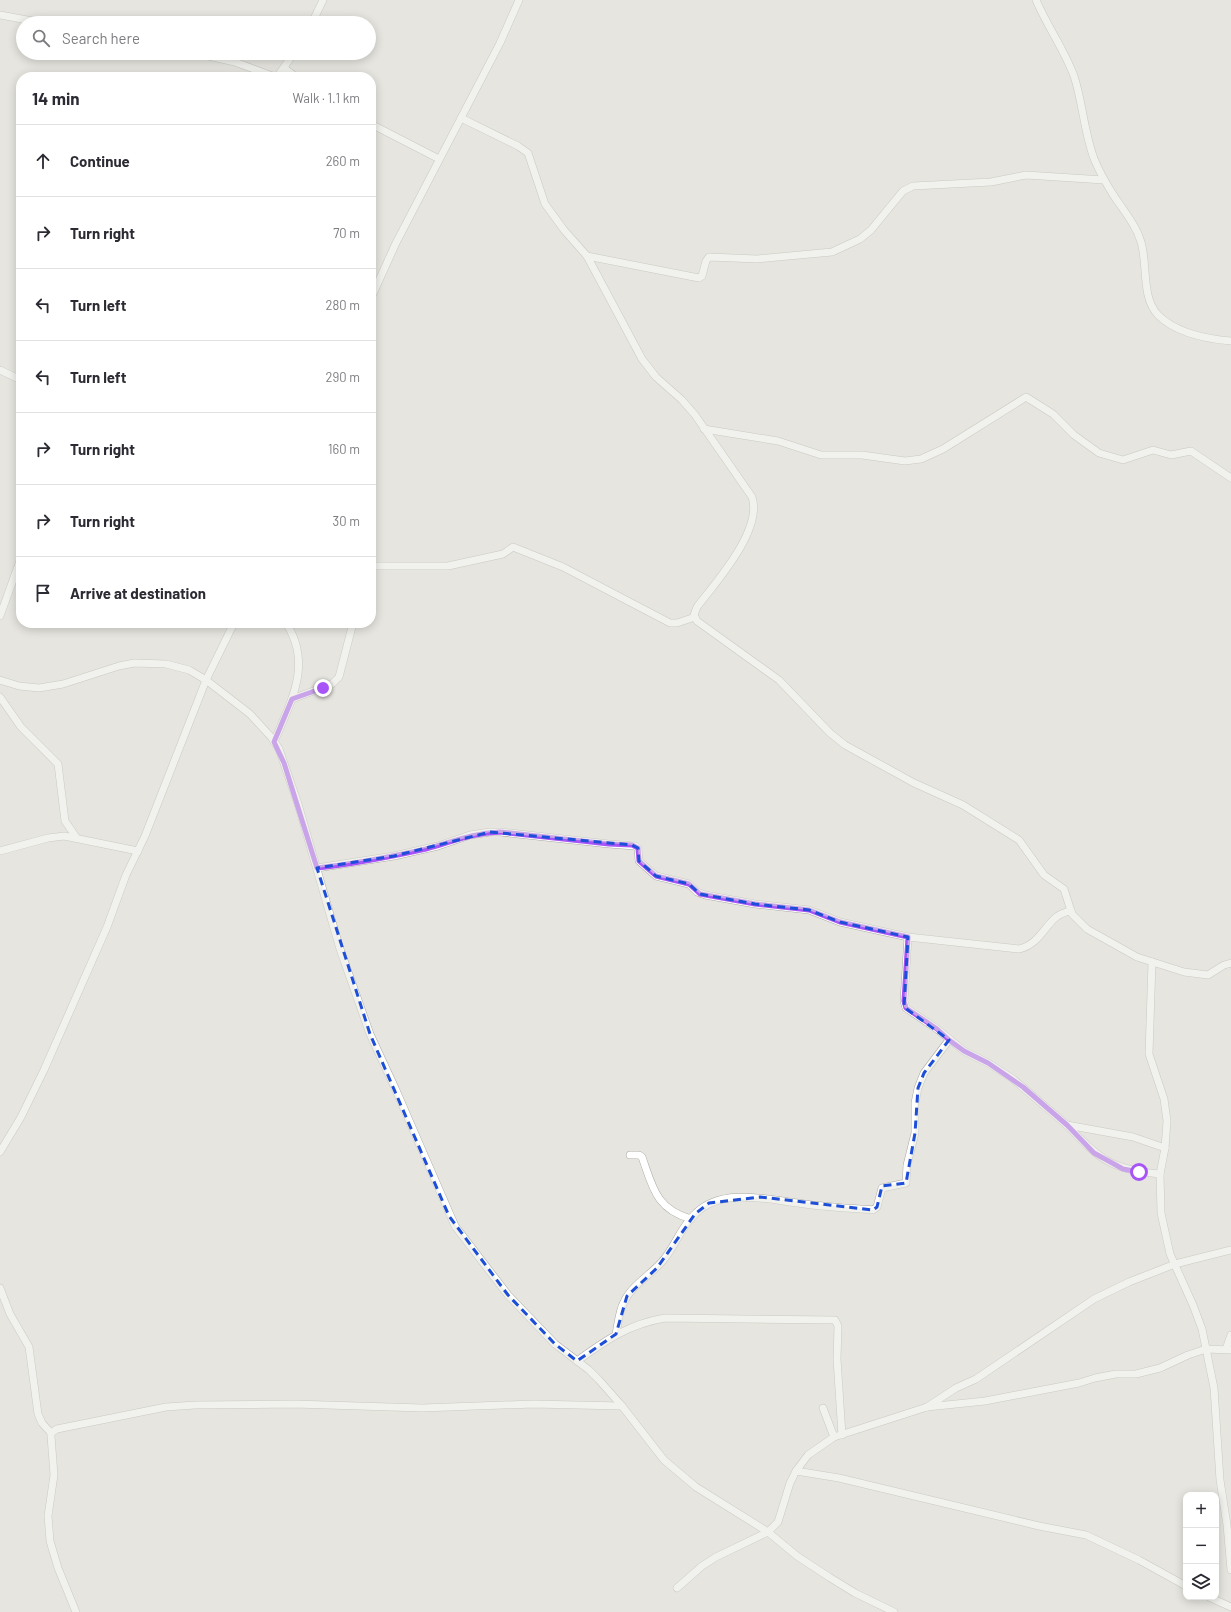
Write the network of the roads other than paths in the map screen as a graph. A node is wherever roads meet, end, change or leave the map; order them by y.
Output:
1 (323, 0) edge
2 (519, 0) edge
3 (1036, 0) edge
4 (0, 15) edge
5 (315, 16) edge
6 (16, 18) edge
7 (226, 60) edge
8 (289, 60) edge
9 (284, 68) junction
10 (262, 72) edge
11 (280, 72) edge
12 (289, 72) edge
13 (461, 118) junction
14 (376, 127) edge
15 (439, 159) junction
16 (1104, 180) junction
17 (587, 256) junction
18 (376, 287) edge
19 (1231, 341) edge
20 (0, 370) edge
21 (16, 378) edge
22 (704, 429) junction
23 (1231, 478) edge
24 (376, 566) edge
25 (16, 572) edge
26 (0, 616) edge
27 (695, 617) junction
28 (232, 628) edge
29 (289, 628) edge
30 (352, 628) edge
31 (0, 680) edge
32 (206, 680) junction
33 (0, 697) edge
34 (292, 699) junction
35 (274, 742) junction
36 (76, 837) junction
37 (0, 851) edge
38 (138, 851) junction
39 (317, 868) junction
40 (1071, 911) junction
41 (908, 937) junction
42 (1152, 962) junction
43 (1231, 963) edge
44 (949, 1040) junction
45 (1067, 1125) junction
46 (1165, 1148) junction
47 (0, 1152) edge
48 (630, 1155) dead end
49 (1160, 1174) junction
50 (691, 1219) junction
51 (1231, 1250) edge
52 (1175, 1264) junction
53 (0, 1288) edge
54 (616, 1334) junction
55 (1231, 1335) edge
56 (1229, 1349) edge
57 (1206, 1350) junction
58 (577, 1361) junction
59 (622, 1406) junction
60 (927, 1407) junction
61 (823, 1408) dead end
62 (51, 1433) junction
63 (842, 1434) junction
64 (834, 1437) junction
65 (796, 1471) junction
66 (768, 1532) junction
67 (1231, 1570) edge
68 (1183, 1584) edge
69 (677, 1588) dead end
70 (1216, 1600) edge
71 (1231, 1607) edge
72 (76, 1612) edge
73 (894, 1612) edge

1 - 5 street
2 - 13 street
3 - 16 street
4 - 6 street
7 - 10 street
8 - 9 street
9 - 11 street
9 - 12 street
13 - 15 street
13 - 17 street
14 - 15 street
15 - 18 street
16 - 17 street
16 - 19 street
17 - 22 street
20 - 21 street
22 - 23 street
22 - 27 street
24 - 27 street
25 - 26 street
27 - 40 street
28 - 32 street
29 - 34 street
30 - 34 street
31 - 32 street
32 - 35 street
32 - 38 street
33 - 36 street
34 - 35 street
35 - 39 street
36 - 37 street
36 - 38 street
38 - 47 street
39 - 41 street
39 - 58 street
40 - 41 street
40 - 42 street
41 - 44 street
42 - 43 street
42 - 46 street
44 - 45 street
44 - 50 street
45 - 46 street
45 - 49 street
46 - 49 street
48 - 50 street
49 - 52 street
50 - 54 street
51 - 52 street
52 - 57 street
52 - 60 street
53 - 62 street
54 - 58 street
54 - 63 street
55 - 56 street
56 - 57 street
57 - 60 street
57 - 67 street
58 - 59 street
59 - 62 street
59 - 66 street
60 - 63 street
61 - 64 street
62 - 72 street
63 - 64 street
64 - 65 street
65 - 66 street
65 - 68 street
66 - 69 street
66 - 73 street
70 - 71 street

